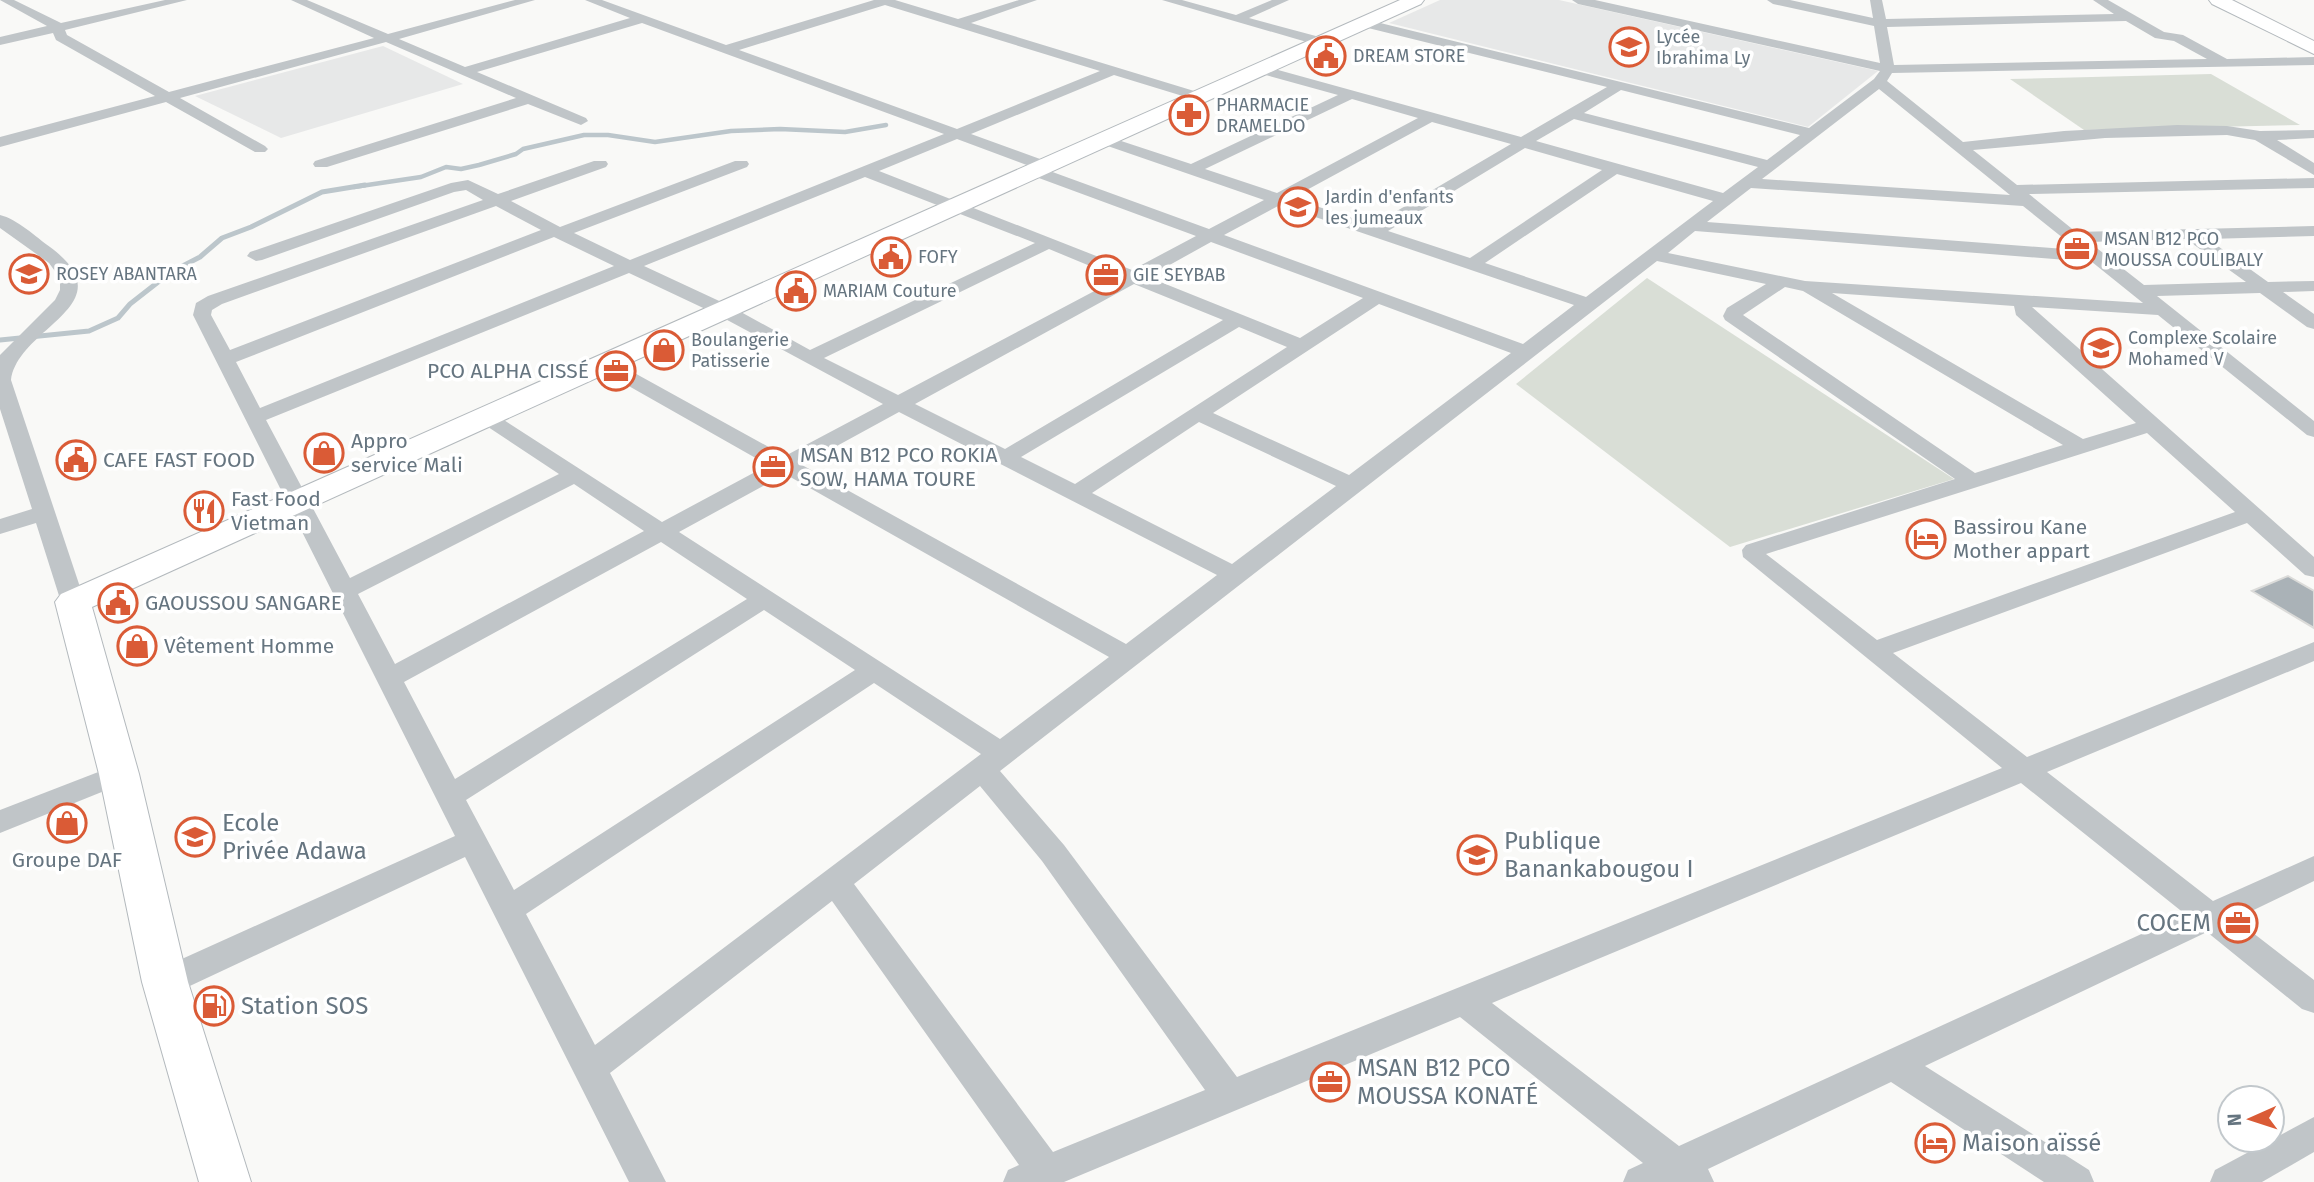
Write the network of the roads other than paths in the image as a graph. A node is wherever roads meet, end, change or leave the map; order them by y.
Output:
1 (5, 0) edge
2 (181, 0) edge
3 (297, 0) edge
4 (529, 0) edge
5 (592, 0) edge
6 (883, 0) edge
7 (1031, 0) edge
8 (1168, 0) edge
9 (1283, 0) edge
10 (1415, 0) edge
11 (1578, 0) edge
12 (1773, 0) edge
13 (1875, 0) edge
14 (2099, 0) edge
15 (2218, 0) edge
16 (2244, 0) edge
17 (2128, 17) junction
18 (641, 19) junction
19 (1237, 19) junction
20 (959, 23) junction
21 (1364, 23) junction
22 (1880, 23) junction
23 (58, 27) junction
24 (2314, 34) edge
25 (390, 38) junction
26 (0, 41) edge
27 (1322, 42) junction
28 (2314, 48) edge
29 (724, 50) junction
30 (2314, 61) edge
31 (2227, 64) junction
32 (1260, 69) junction
33 (465, 71) junction
34 (1113, 71) junction
35 (1883, 75) junction
36 (1618, 86) junction
37 (1352, 94) junction
38 (170, 96) junction
39 (1199, 97) junction
40 (528, 99) junction
41 (1572, 114) junction
42 (1432, 116) junction
43 (582, 121) dead end
44 (1812, 133) junction
45 (957, 134) junction
46 (2314, 134) edge
47 (2260, 136) junction
48 (1104, 139) junction
49 (0, 142) edge
50 (1525, 142) junction
51 (1960, 147) junction
52 (260, 149) dead end
53 (321, 164) dead end
54 (600, 164) dead end
55 (740, 164) dead end
56 (1770, 165) junction
57 (1040, 168) junction
58 (1615, 168) junction
59 (1191, 170) junction
60 (2314, 170) edge
61 (864, 171) junction
62 (1746, 183) junction
63 (2314, 183) edge
64 (2021, 196) junction
65 (1726, 199) junction
66 (1278, 200) junction
67 (497, 201) junction
68 (958, 206) junction
69 (0, 220) edge
70 (1691, 226) junction
71 (2306, 231) edge
72 (557, 232) junction
73 (1374, 232) junction
74 (2190, 234) junction
75 (1211, 236) junction
76 (2073, 237) junction
77 (2314, 241) edge
78 (1048, 243) junction
79 (1653, 255) junction
80 (256, 256) dead end
81 (2097, 257) junction
82 (1471, 265) junction
83 (630, 267) junction
84 (1132, 278) junction
85 (1783, 281) junction
86 (1805, 286) junction
87 (2314, 286) edge
88 (2264, 288) junction
89 (2140, 291) junction
90 (1377, 297) junction
91 (2023, 301) junction
92 (1588, 304) junction
93 (723, 310) junction
94 (2163, 310) junction
95 (1237, 320) junction
96 (2314, 323) edge
97 (1302, 346) junction
98 (1526, 352) junction
99 (808, 358) junction
100 (225, 359) junction
101 (604, 363) junction
102 (899, 404) junction
103 (1199, 414) junction
104 (486, 416) junction
105 (255, 417) junction
106 (2153, 424) junction
107 (2312, 427) edge
108 (2081, 447) junction
109 (1005, 458) junction
110 (786, 465) junction
111 (575, 475) junction
112 (1973, 482) junction
113 (1352, 485) junction
114 (1075, 494) junction
115 (299, 500) junction
116 (43, 513) junction
117 (2250, 514) junction
118 (0, 527) edge
119 (663, 532) junction
120 (2314, 570) edge
121 (1236, 575) junction
122 (344, 591) junction
123 (765, 599) junction
124 (73, 601) junction
125 (1872, 651) junction
126 (2314, 651) edge
127 (1128, 657) junction
128 (874, 670) junction
129 (389, 679) junction
130 (992, 761) junction
131 (2023, 770) junction
132 (119, 774) junction
133 (450, 796) junction
134 (0, 822) edge
135 (472, 841) junction
136 (2314, 868) edge
137 (835, 881) junction
138 (508, 910) junction
139 (2211, 918) junction
140 (165, 982) junction
141 (2314, 999) edge
142 (1462, 1000) junction
143 (1895, 1065) junction
144 (590, 1069) junction
145 (1230, 1096) junction
146 (2314, 1133) edge
147 (1685, 1174) edge
148 (1034, 1177) edge
149 (225, 1182) edge
150 (648, 1182) edge
151 (1641, 1182) edge
152 (2076, 1182) edge
153 (2228, 1182) edge

1 - 23 street
2 - 23 street
3 - 25 street
4 - 25 street
5 - 18 street
6 - 20 street
6 - 29 street
7 - 20 street
8 - 19 street
9 - 19 street
10 - 21 main road
11 - 35 street
12 - 22 street
13 - 22 street
14 - 17 street
15 - 28 main road
16 - 24 main road
17 - 22 street
17 - 31 street
18 - 29 street
18 - 33 street
19 - 27 street
20 - 34 street
21 - 27 main road
21 - 36 street
22 - 35 street
23 - 26 street
23 - 38 street
25 - 33 street
25 - 38 street
27 - 32 main road
29 - 45 street
30 - 31 street
31 - 35 street
32 - 37 street
32 - 39 main road
33 - 40 street
34 - 39 street
34 - 45 street
35 - 44 street
35 - 51 street
36 - 41 street
36 - 44 street
37 - 42 street
37 - 59 street
38 - 49 street
38 - 52 street
39 - 48 main road
40 - 43 street
40 - 53 street
41 - 50 street
41 - 56 street
42 - 50 street
42 - 66 street
44 - 56 street
45 - 57 street
45 - 61 street
46 - 47 street
47 - 51 street
47 - 60 street
48 - 57 main road
48 - 59 street
50 - 58 street
50 - 73 street
51 - 64 street
54 - 67 street
55 - 72 street
56 - 62 street
57 - 68 main road
57 - 75 street
58 - 65 street
58 - 82 street
59 - 66 street
61 - 68 street
61 - 83 street
62 - 64 street
62 - 65 street
63 - 64 street
64 - 76 street
65 - 70 street
66 - 73 street
66 - 75 street
67 - 72 street
67 - 80 street
67 - 100 street
68 - 78 street
68 - 93 main road
69 - 116 street
70 - 79 street
70 - 81 street
71 - 74 street
71 - 77 street
72 - 83 street
72 - 100 street
73 - 82 street
74 - 76 street
74 - 88 street
75 - 84 street
75 - 90 street
76 - 81 street
78 - 84 street
78 - 99 street
79 - 85 street
79 - 92 street
81 - 89 street
82 - 92 street
83 - 93 street
83 - 105 street
84 - 95 street
84 - 102 street
85 - 86 street
85 - 112 street
86 - 91 street
86 - 108 street
87 - 88 street
88 - 89 street
88 - 96 street
89 - 94 street
90 - 97 street
90 - 98 street
91 - 94 street
91 - 106 street
92 - 98 street
93 - 99 street
93 - 101 main road
94 - 107 street
95 - 97 street
95 - 109 street
97 - 103 street
98 - 113 street
99 - 102 street
100 - 105 street
101 - 104 main road
101 - 110 street
102 - 109 street
102 - 110 street
103 - 113 street
103 - 114 street
104 - 111 street
104 - 115 main road
105 - 115 street
106 - 108 street
106 - 117 street
108 - 112 street
109 - 114 street
110 - 119 street
110 - 127 street
111 - 119 street
111 - 122 street
112 - 125 street
113 - 121 street
114 - 121 street
115 - 122 street
115 - 124 main road
116 - 118 street
116 - 124 street
117 - 120 street
117 - 125 street
119 - 123 street
119 - 129 street
121 - 127 street
122 - 129 street
123 - 128 street
123 - 133 street
124 - 132 main road
125 - 131 street
126 - 131 street
127 - 130 street
128 - 130 street
128 - 138 street
129 - 133 street
130 - 137 street
130 - 145 street
131 - 139 street
131 - 142 street
132 - 134 street
132 - 140 main road
133 - 135 street
135 - 138 street
135 - 140 street
136 - 139 street
137 - 144 street
137 - 148 street
138 - 144 street
139 - 141 street
139 - 143 street
140 - 149 main road
142 - 145 street
142 - 147 street
143 - 147 street
143 - 152 street
144 - 150 street
145 - 148 street
146 - 153 street
147 - 151 street

